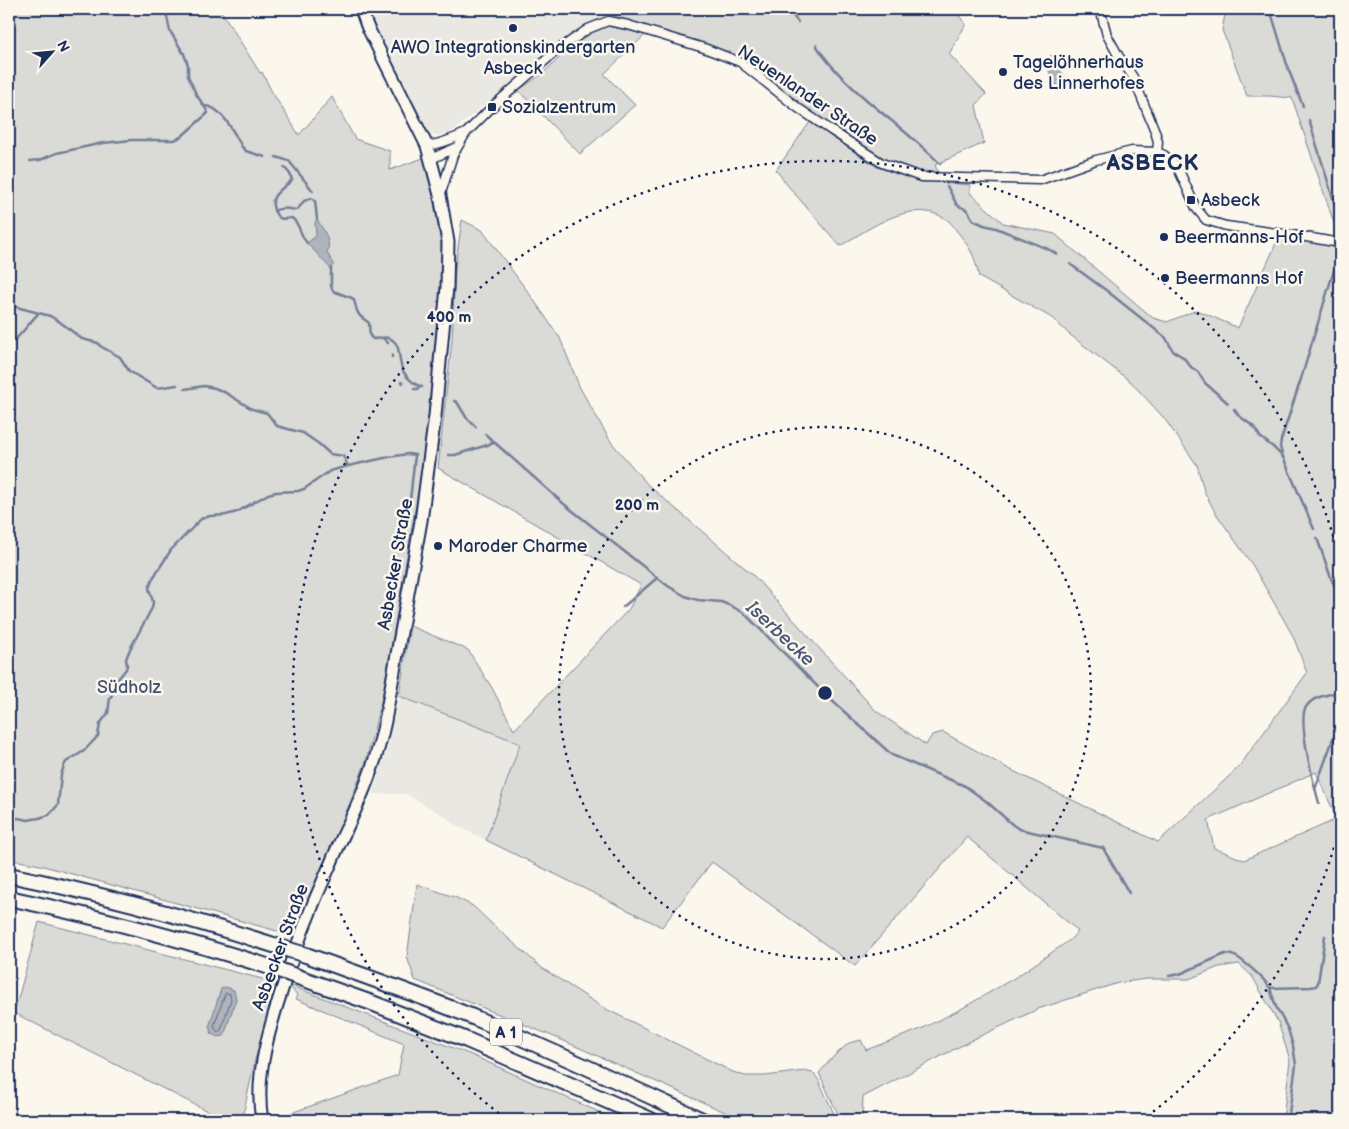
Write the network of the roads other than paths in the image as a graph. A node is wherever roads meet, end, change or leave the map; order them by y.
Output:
1 (361, 9) edge
2 (1100, 9) edge
3 (466, 133) junction
4 (427, 146) junction
5 (457, 147) junction
6 (1157, 152) junction
7 (431, 159) junction
8 (440, 195) junction
9 (1340, 243) edge
10 (9, 875) edge
11 (9, 898) edge
12 (262, 1120) edge
13 (651, 1120) edge
14 (702, 1120) edge

1 - 4 main road, Asbecker Straße
2 - 6 street
3 - 4 street, Neuenlander Straße
3 - 5 street, Neuenlander Straße
3 - 6 street, Neuenlander Straße
4 - 7 main road, Asbecker Straße
5 - 7 street
5 - 8 street, Neuenlander Straße
6 - 9 street
7 - 8 main road, Asbecker Straße
8 - 12 main road, Asbecker Straße
10 - 14 highway, A 1, bridge
11 - 13 highway, A 1, bridge

